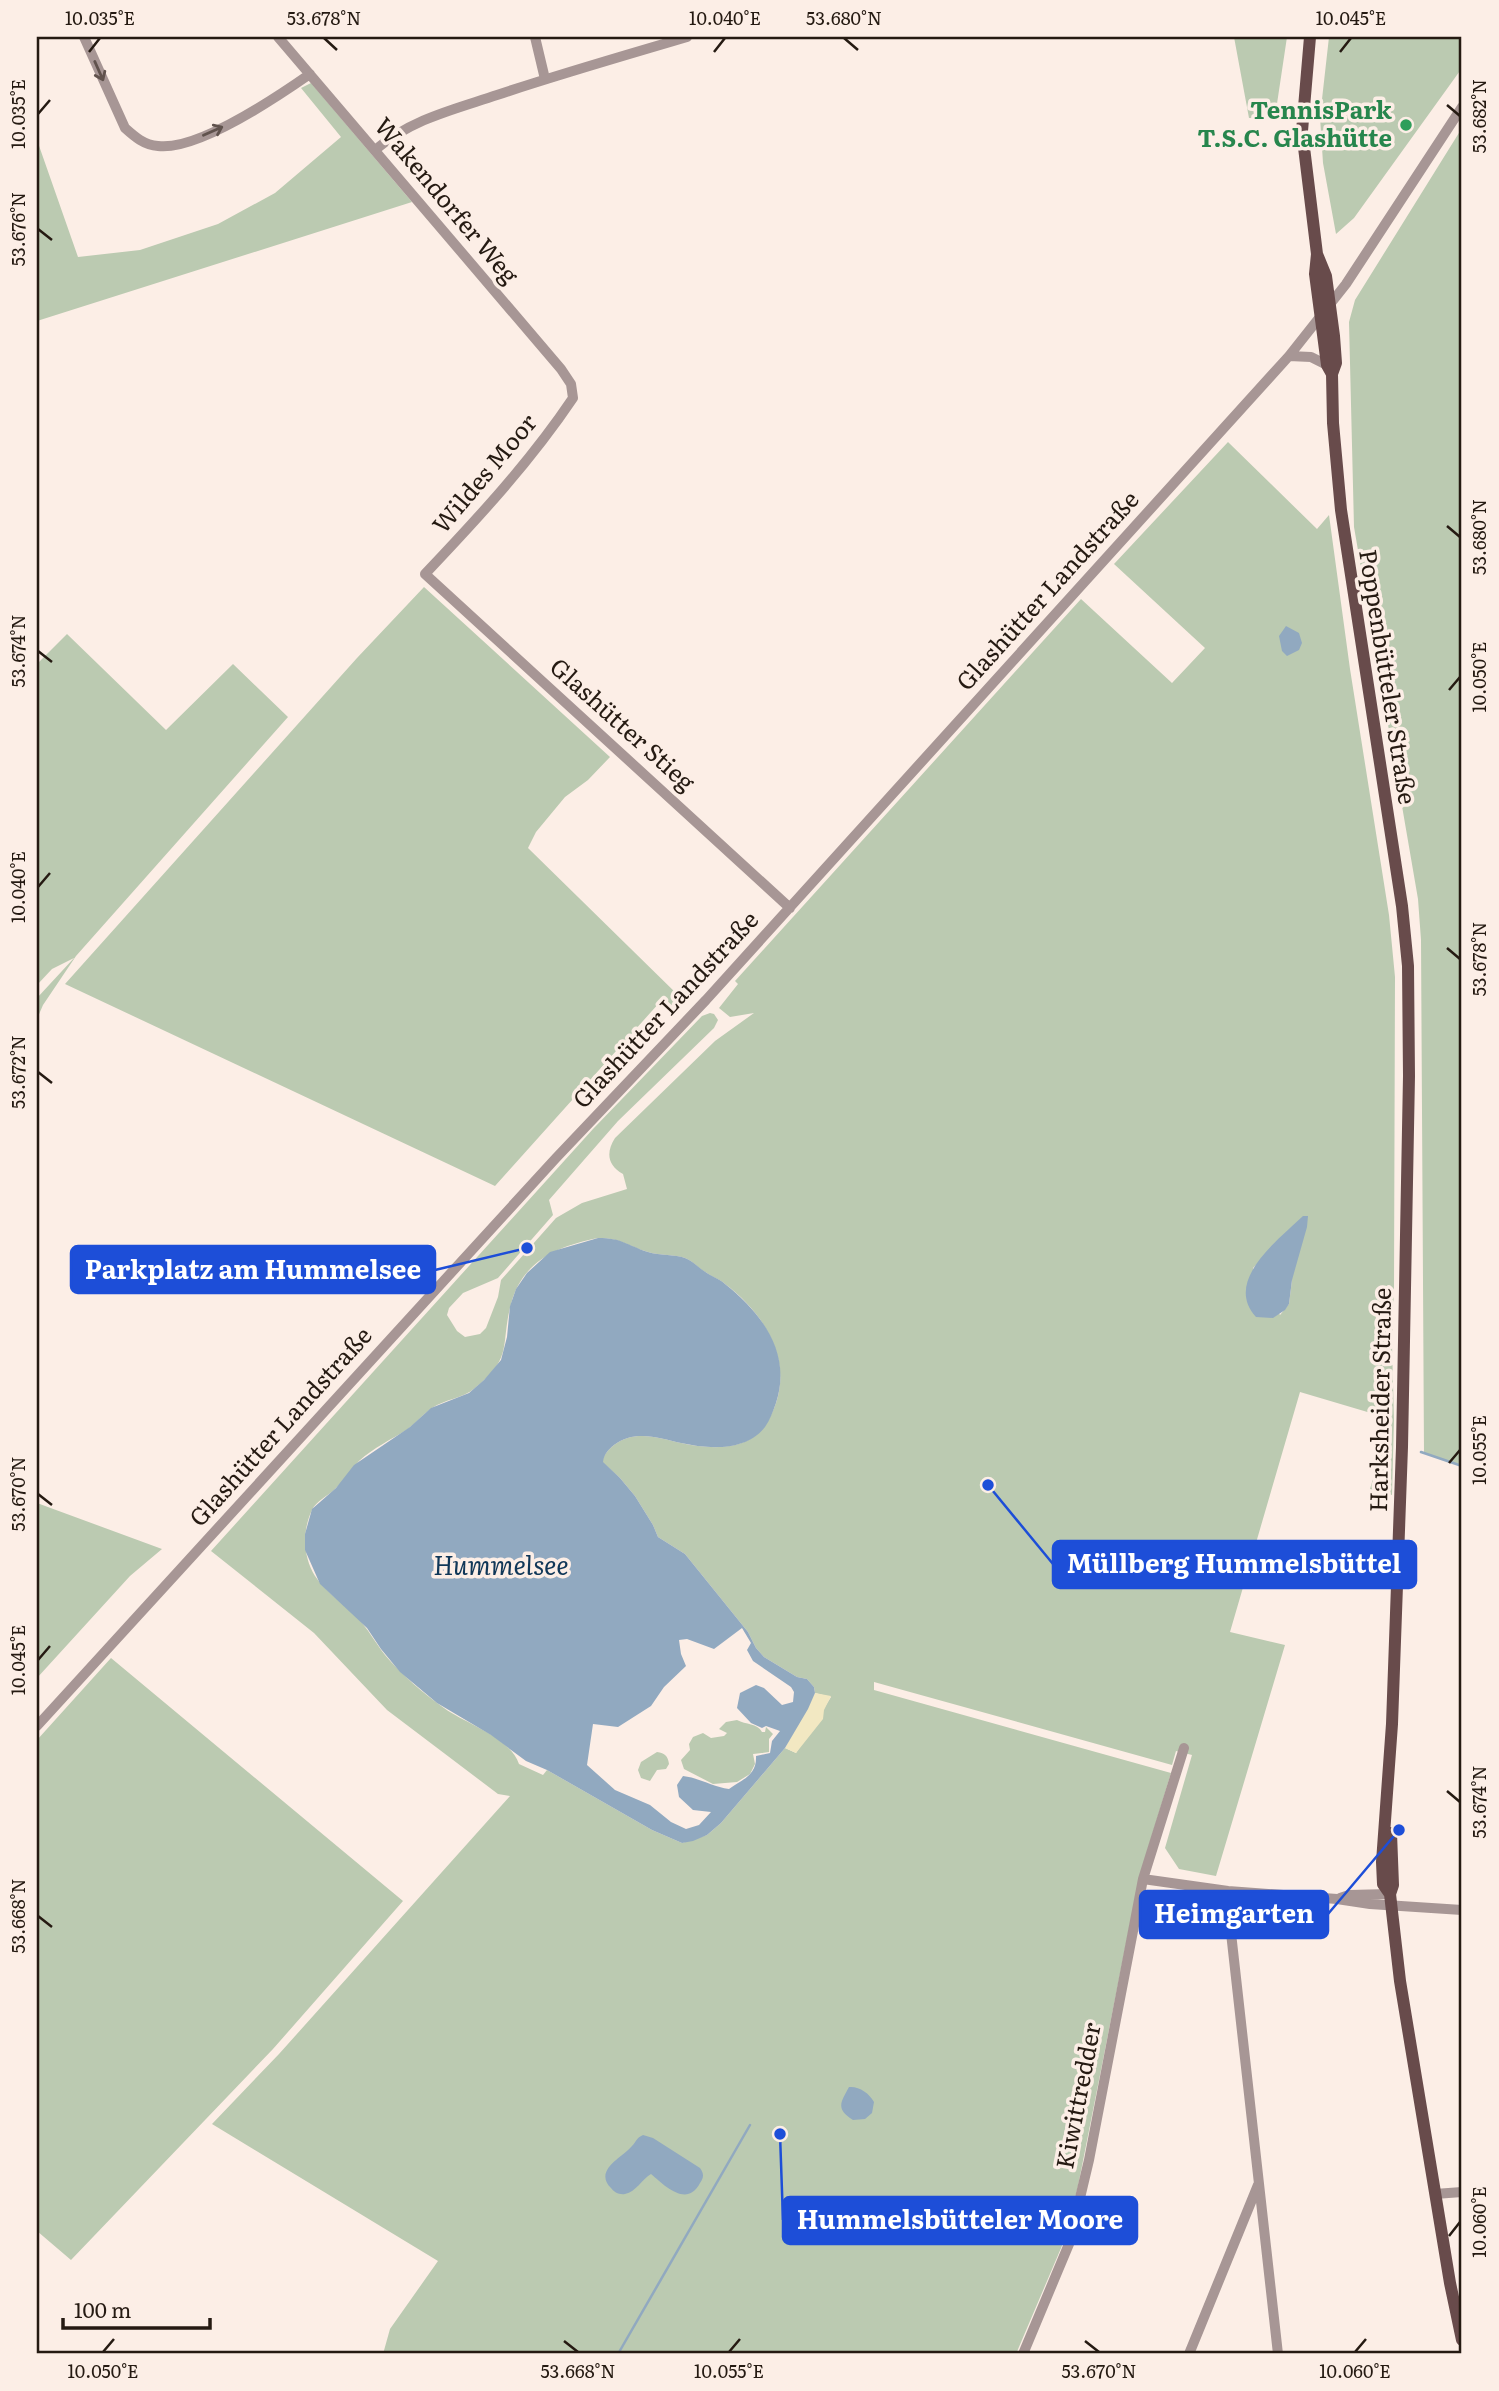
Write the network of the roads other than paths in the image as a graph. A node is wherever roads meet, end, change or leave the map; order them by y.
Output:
1 (84, 37) edge
2 (535, 37) edge
3 (687, 37) edge
4 (1310, 37) edge
5 (283, 38) edge
6 (310, 74) junction
7 (545, 79) junction
8 (1462, 107) edge
9 (375, 150) junction
10 (1317, 254) junction
11 (1330, 307) junction
12 (1321, 318) junction
13 (1289, 356) junction
14 (1329, 370) junction
15 (573, 398) joint
16 (425, 574) joint
17 (790, 908) junction
18 (1408, 986) joint
19 (37, 1726) edge
20 (1184, 1748) dead end
21 (1143, 1879) junction
22 (1228, 1891) junction
23 (1390, 1899) junction
24 (1462, 1910) edge
25 (1259, 2183) junction
26 (1462, 2192) edge
27 (1435, 2194) junction
28 (1462, 2340) edge
29 (1023, 2354) edge
30 (1189, 2354) edge
31 (1278, 2354) edge

1 -> 6 street
2 - 7 street
3 - 7 street
4 - 10 main road, Poppenbütteler Straße
5 - 6 street, Wakendorfer Weg
6 - 9 street, Wakendorfer Weg
7 - 9 street
8 - 11 street, Glashütter Landstraße
9 - 15 street, Wakendorfer Weg
10 - 11 main road, Poppenbütteler Straße
10 - 12 main road, Poppenbütteler Straße
11 - 12 street, Glashütter Landstraße
11 - 14 main road, Poppenbütteler Straße
12 - 13 street, Glashütter Landstraße
12 - 14 main road, Poppenbütteler Straße
13 - 14 street
13 - 17 street, Glashütter Landstraße
14 - 18 main road, Poppenbütteler Straße
15 - 16 street, Wildes Moor
16 - 17 street, Glashütter Stieg
17 - 19 street, Glashütter Landstraße
18 - 23 main road, Harksheider Straße
20 - 21 street, Kiwittredder
21 - 22 street
21 - 29 street, Kiwittredder
22 - 23 street
22 - 25 street
23 - 24 street
23 - 27 main road, Harksheider Straße
25 - 30 street
25 - 31 street
26 - 27 street
27 - 28 main road, Harksheider Straße

